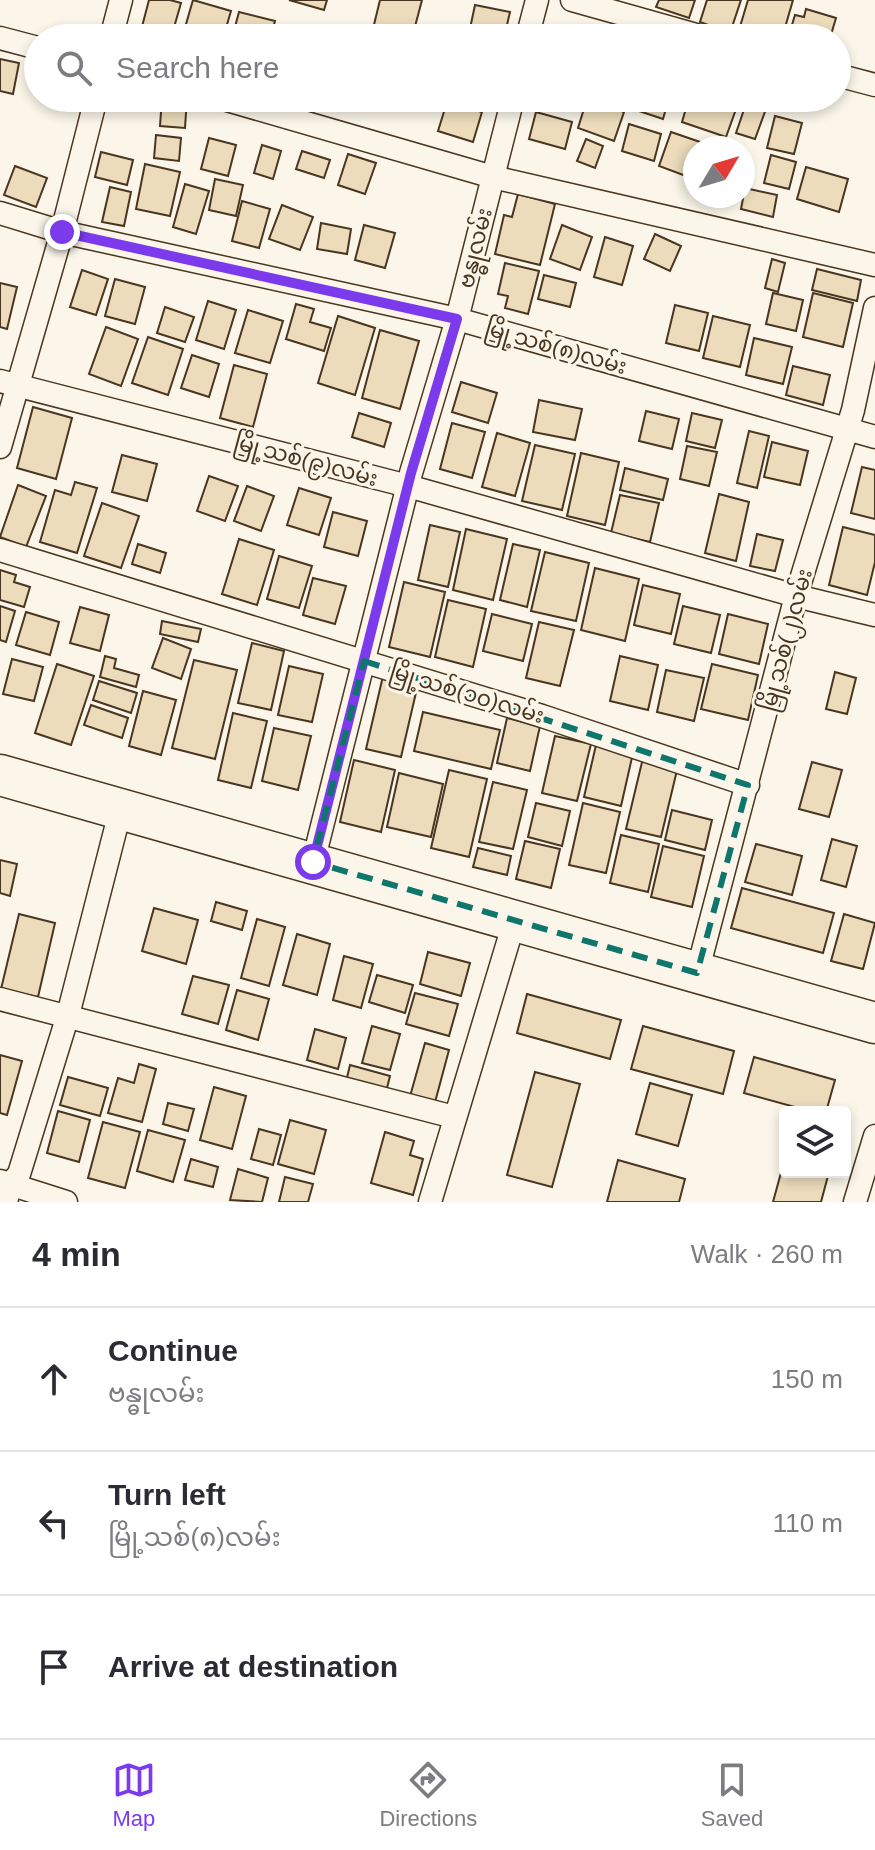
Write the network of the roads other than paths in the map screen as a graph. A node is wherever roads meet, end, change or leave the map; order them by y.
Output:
1 (121, 0) edge
2 (537, 0) edge
3 (572, 0) edge
4 (115, 24) edge
5 (531, 24) edge
6 (657, 24) edge
7 (0, 38) edge
8 (24, 44) edge
9 (851, 79) edge
10 (875, 85) edge
11 (92, 112) edge
12 (268, 112) edge
13 (509, 112) edge
14 (493, 177) junction
15 (0, 213) edge
16 (62, 232) junction
17 (875, 265) edge
18 (875, 308) edge
19 (457, 319) junction
20 (9, 383) edge
21 (846, 430) junction
22 (875, 437) edge
23 (0, 447) edge
24 (408, 486) junction
25 (0, 550) edge
26 (796, 596) junction
27 (875, 615) edge
28 (364, 661) junction
29 (0, 775) edge
30 (748, 785) junction
31 (121, 808) junction
32 (313, 862) junction
33 (515, 919) junction
34 (697, 973) junction
35 (0, 999) edge
36 (68, 1015) junction
37 (875, 1023) edge
38 (454, 1117) junction
39 (875, 1136) edge
40 (6, 1189) edge
41 (66, 1202) edge
42 (430, 1202) edge
43 (855, 1202) edge

1 - 4 street
2 - 5 street
3 - 6 street
7 - 8 street
9 - 10 street
11 - 16 street
12 - 14 street
13 - 14 street, ဗန္ဓုလမ်း
14 - 17 street
14 - 19 street, ဗန္ဓုလမ်း
15 - 16 street, မြို့သစ်(၈)လမ်း
16 - 19 street, မြို့သစ်(၈)လမ်း
16 - 20 street
18 - 21 street, မြို့သစ်(၂)လမ်း
19 - 21 street, မြို့သစ်(၈)လမ်း
19 - 24 street, ဗန္ဓုလမ်း
20 - 23 street
20 - 24 street, မြို့သစ်(၉)လမ်း
21 - 22 street, မြို့သစ်(၈)လမ်း
21 - 26 street, မြို့သစ်(၂)လမ်း
24 - 26 street, မြို့သစ်(၉)လမ်း
24 - 28 street, ဗန္ဓုလမ်း
25 - 28 street, မြို့သစ်(၁၀)လမ်း
26 - 27 street, မြို့သစ်(၉)လမ်း
26 - 30 street, မြို့သစ်(၂)လမ်း
28 - 30 street, မြို့သစ်(၁၀)လမ်း
28 - 32 street, ဗန္ဓုလမ်း
29 - 31 highway
30 - 34 street, မြို့သစ်(၂)လမ်း
31 - 32 highway
31 - 36 street
32 - 33 highway
33 - 34 highway
33 - 38 street
34 - 37 highway
35 - 36 street
36 - 38 street
36 - 40 street
38 - 42 street
39 - 43 street
40 - 41 street

